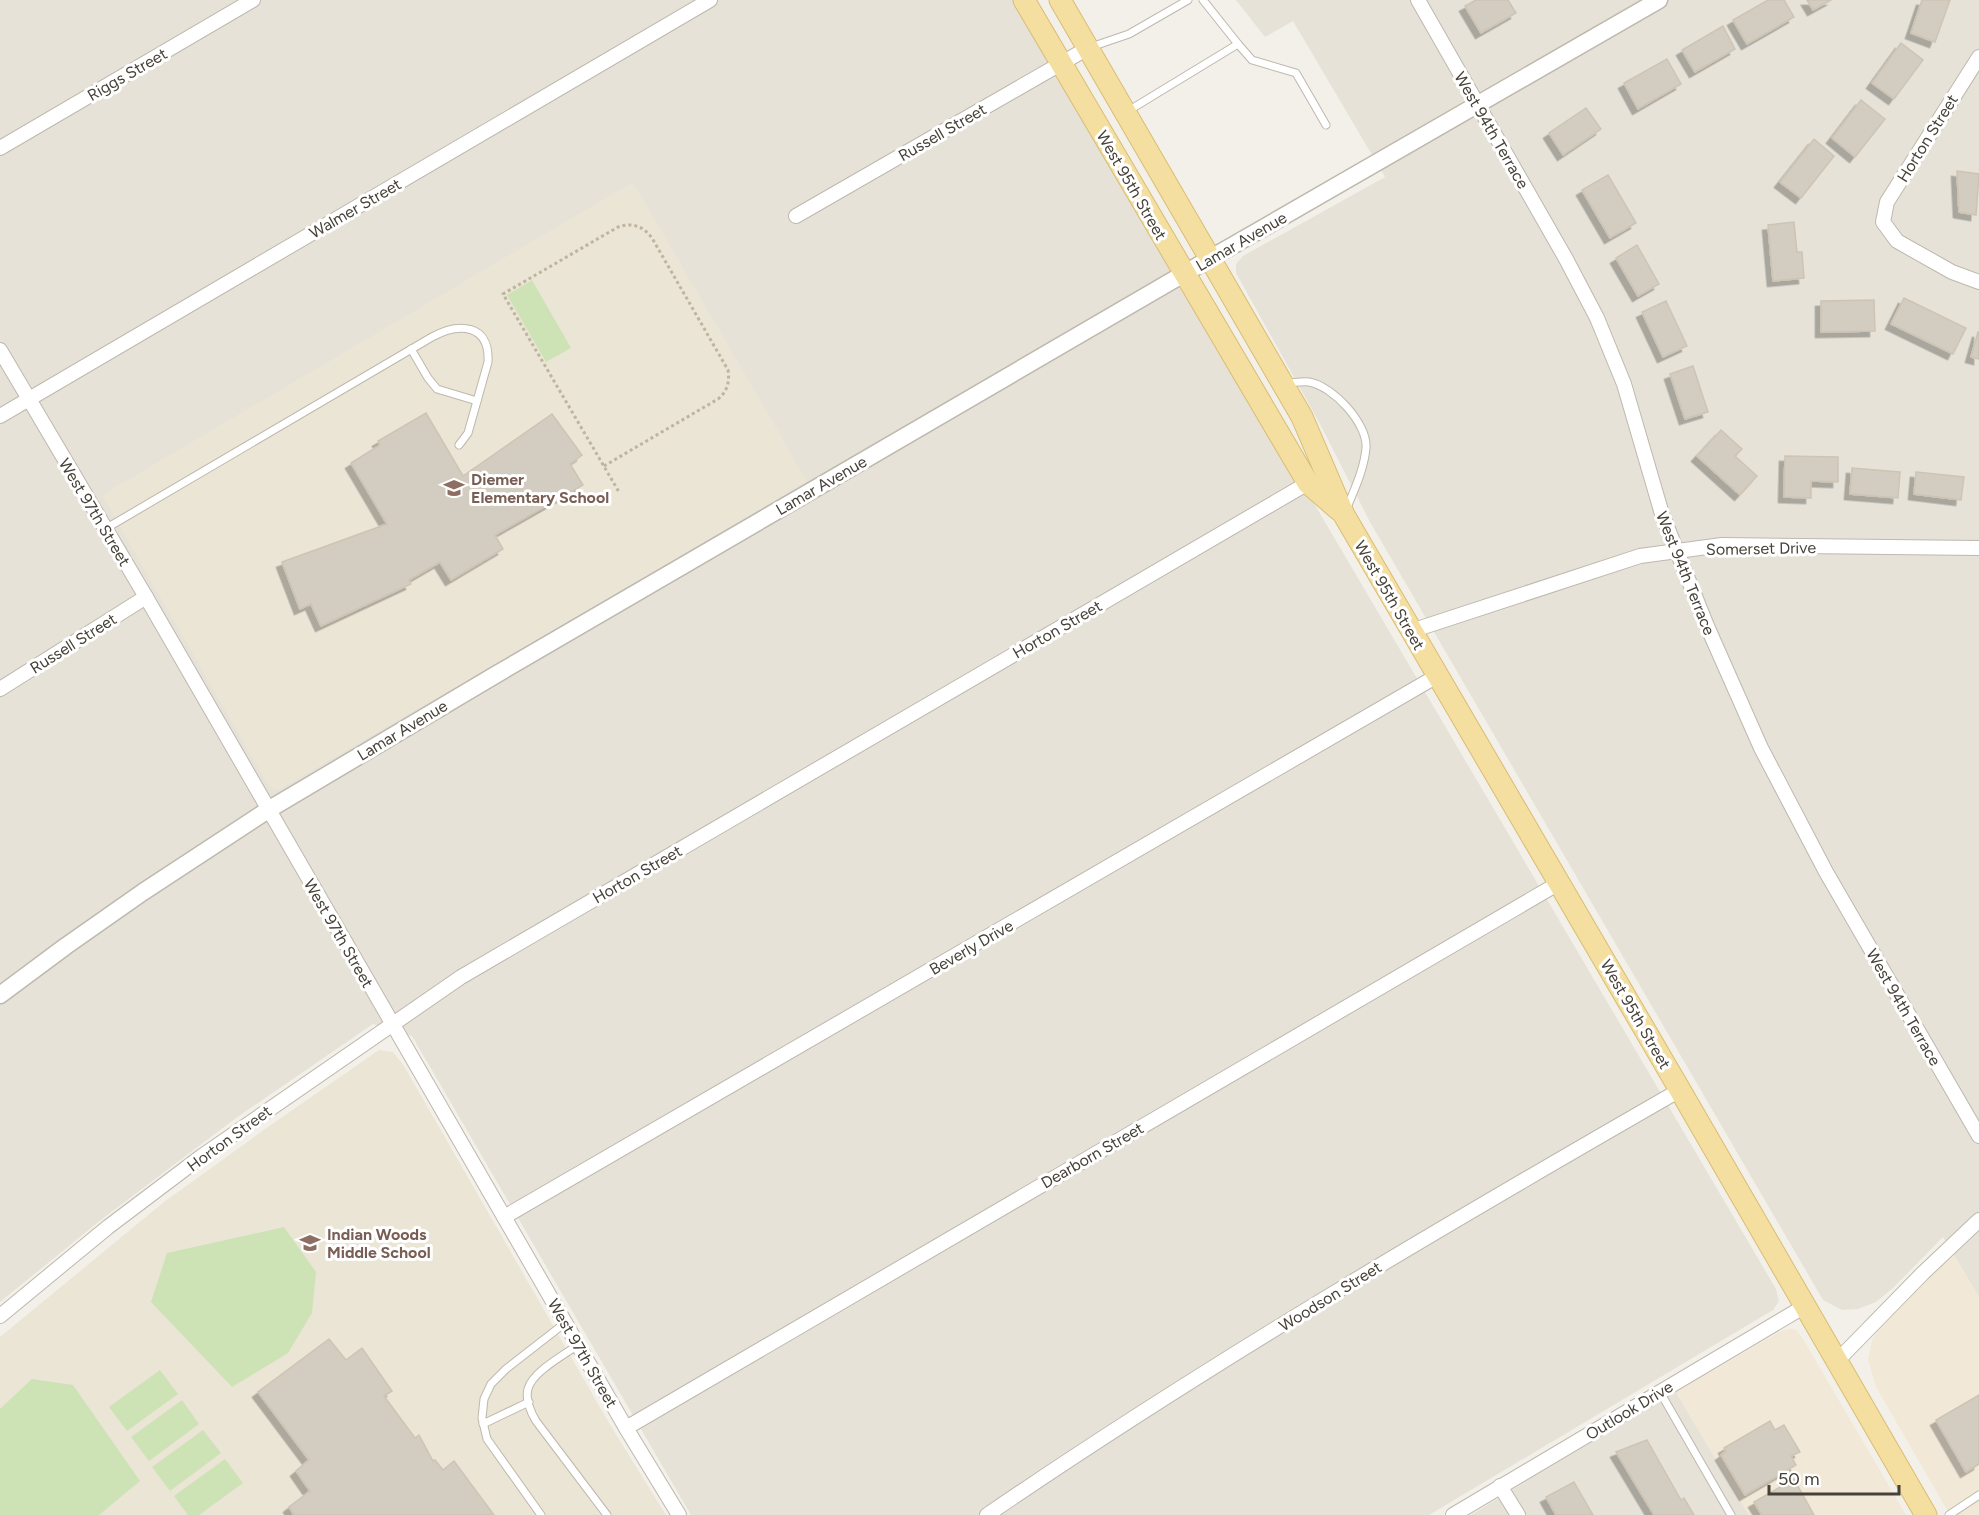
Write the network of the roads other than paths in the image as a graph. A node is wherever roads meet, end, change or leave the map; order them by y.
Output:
1 (253, 0) edge
2 (710, 0) edge
3 (1024, 0) edge
4 (1060, 0) edge
5 (1188, 0) edge
6 (1203, 0) edge
7 (1418, 0) edge
8 (1659, 0) edge
9 (1238, 44) junction
10 (1088, 48) junction
11 (1979, 57) edge
12 (1061, 63) junction
13 (1478, 104) junction
14 (1126, 112) junction
15 (1326, 125) dead end
16 (0, 148) edge
17 (796, 216) dead end
18 (1211, 258) junction
19 (1184, 274) junction
20 (1979, 282) edge
21 (411, 349) junction
22 (0, 350) edge
23 (1283, 383) junction
24 (28, 399) junction
25 (477, 401) junction
26 (0, 416) edge
27 (459, 445) dead end
28 (1308, 483) junction
29 (1344, 515) junction
30 (105, 529) junction
31 (1979, 548) edge
32 (1677, 551) junction
33 (146, 597) junction
34 (1411, 631) junction
35 (1437, 676) junction
36 (0, 689) edge
37 (268, 810) junction
38 (1559, 883) junction
39 (0, 995) edge
40 (393, 1024) junction
41 (1680, 1089) junction
42 (1979, 1136) edge
43 (504, 1217) junction
44 (1979, 1220) edge
45 (1805, 1306) junction
46 (0, 1316) edge
47 (565, 1323) junction
48 (578, 1345) junction
49 (1837, 1361) junction
50 (1660, 1392) junction
51 (529, 1402) junction
52 (483, 1424) junction
53 (626, 1428) junction
54 (1500, 1486) junction
55 (1979, 1496) edge
56 (541, 1515) edge
57 (607, 1515) edge
58 (680, 1515) edge
59 (987, 1515) edge
60 (1453, 1515) edge
61 (1518, 1515) edge
62 (1731, 1515) edge
63 (1926, 1515) edge
64 (1949, 1515) edge

1 - 16 street, Riggs Street
2 - 24 street, Walmer Street
3 - 12 main road, West 95th Street
4 - 10 main road, West 95th Street
5 - 10 lane
6 - 9 lane
7 - 13 street, West 94th Terrace
8 - 13 street, Lamar Avenue
9 - 14 lane
9 - 15 lane
10 - 12 street, Russell Street
10 - 14 main road, West 95th Street
11 - 20 street, Horton Street
12 - 17 street, Russell Street
12 - 19 main road, West 95th Street
13 - 18 street, Lamar Avenue
13 - 32 street, West 94th Terrace
14 - 18 main road, West 95th Street
18 - 19 street, Lamar Avenue
18 - 23 main road, West 95th Street
19 - 28 main road, West 95th Street
19 - 37 street, Lamar Avenue
21 - 25 lane
21 - 25 lane
21 - 30 lane
22 - 24 street, West 97th Street
23 - 29 main road, West 95th Street
23 - 29 lane
24 - 26 street, Walmer Street
24 - 30 street, West 97th Street
25 - 27 lane
28 - 29 main road, West 95th Street
28 - 40 street, Horton Street
29 - 34 main road, West 95th Street
30 - 33 street, West 97th Street
31 - 32 street, Somerset Drive
32 - 34 street, Somerset Drive
32 - 42 street, West 94th Terrace
33 - 36 street, Russell Street
33 - 37 street, West 97th Street
34 - 35 main road, West 95th Street
35 - 38 main road, West 95th Street
35 - 43 street, Beverly Drive
37 - 39 street, Lamar Avenue
37 - 40 street, West 97th Street
38 - 41 main road, West 95th Street
38 - 53 street, Dearborn Street
40 - 43 street, West 97th Street
40 - 46 street, Horton Street
41 - 45 main road, West 95th Street
41 - 59 street, Woodson Street
43 - 47 street, West 97th Street
44 - 49 street
45 - 49 main road, West 95th Street
45 - 50 street, Outlook Drive
47 - 48 street, West 97th Street
47 - 52 lane
48 - 51 lane
48 - 53 street, West 97th Street
49 - 63 main road, West 95th Street
50 - 54 street, Outlook Drive
50 - 62 lane
51 - 52 lane
51 - 57 lane
52 - 56 lane
53 - 58 street, West 97th Street
54 - 60 street, Outlook Drive
54 - 61 street
55 - 64 lane

